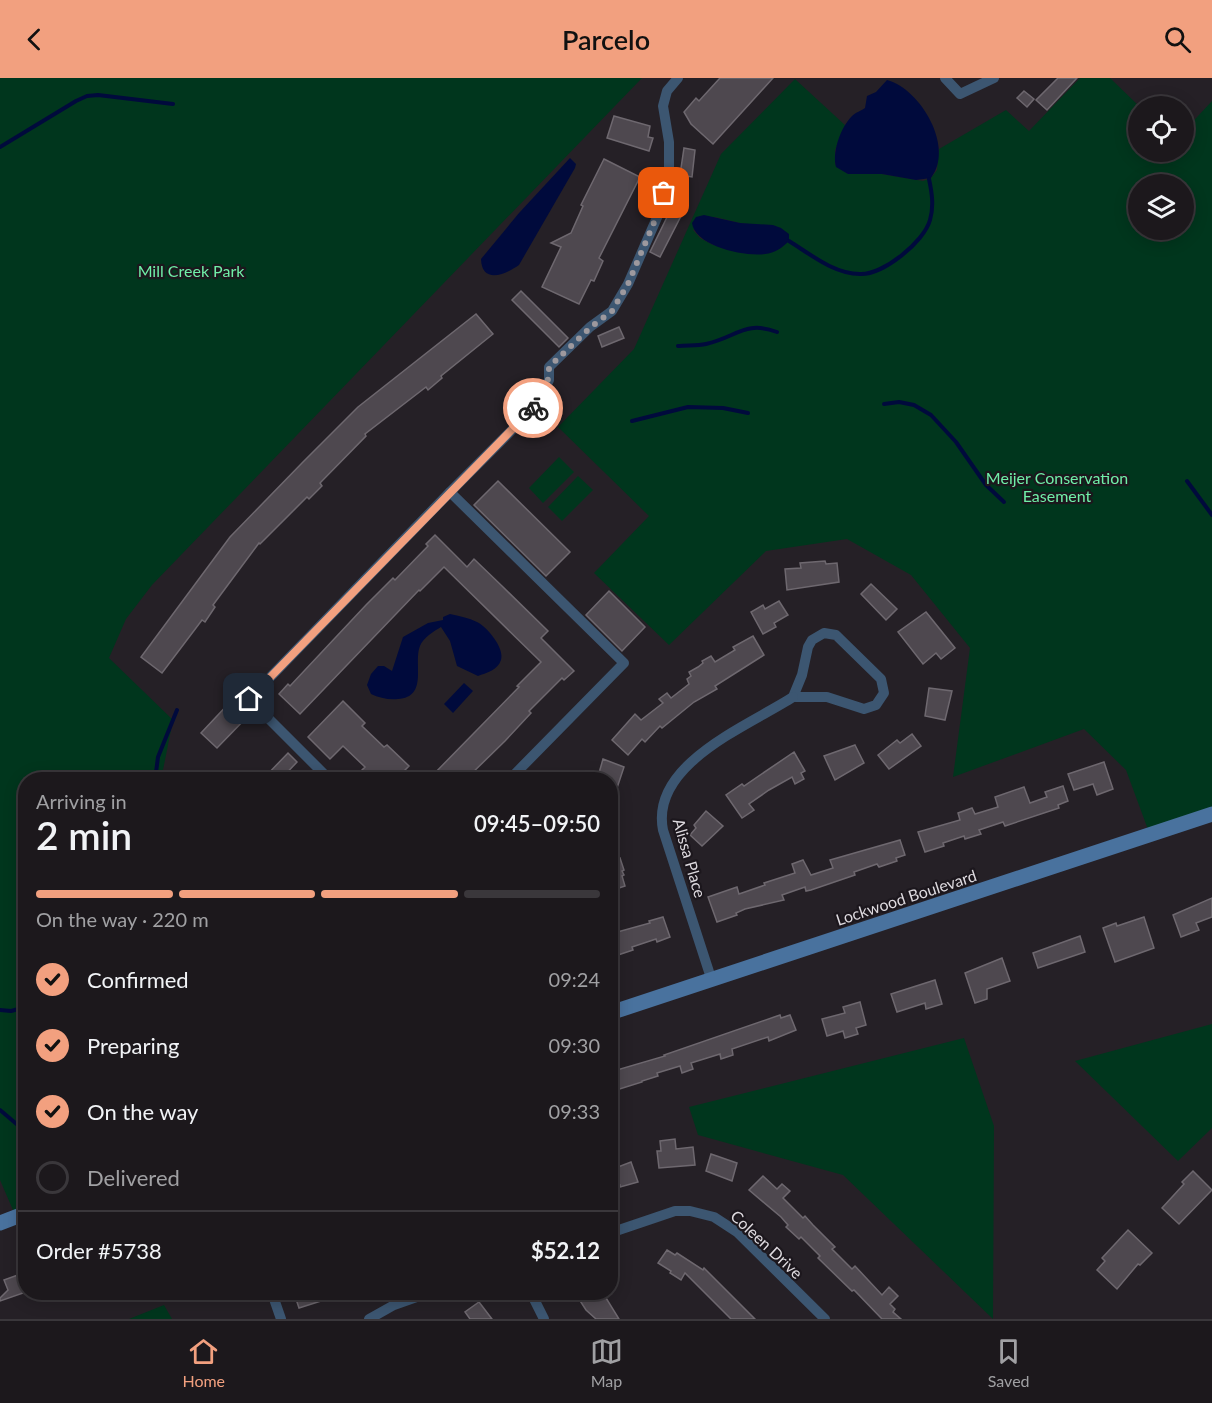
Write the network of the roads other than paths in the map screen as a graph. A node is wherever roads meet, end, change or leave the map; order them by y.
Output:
1 (678, 78) edge
2 (945, 78) edge
3 (994, 78) edge
4 (450, 492) junction
5 (793, 697) junction
6 (315, 772) edge
7 (516, 772) edge
8 (1212, 814) edge
9 (712, 981) junction
10 (618, 1010) edge
11 (18, 1216) edge
12 (0, 1222) edge
13 (618, 1230) edge
14 (274, 1300) edge
15 (408, 1300) edge
16 (534, 1300) edge
17 (281, 1319) edge
18 (369, 1319) edge
19 (544, 1319) edge
20 (825, 1319) edge

1 - 4 street
2 - 3 street
4 - 6 street
4 - 7 street
5 - 5 street
5 - 9 street, Alissa Place
8 - 9 main road, Lockwood Boulevard
9 - 10 main road, Lockwood Boulevard
11 - 12 main road
13 - 20 street, Coleen Drive
14 - 17 street
15 - 18 street
16 - 19 street

